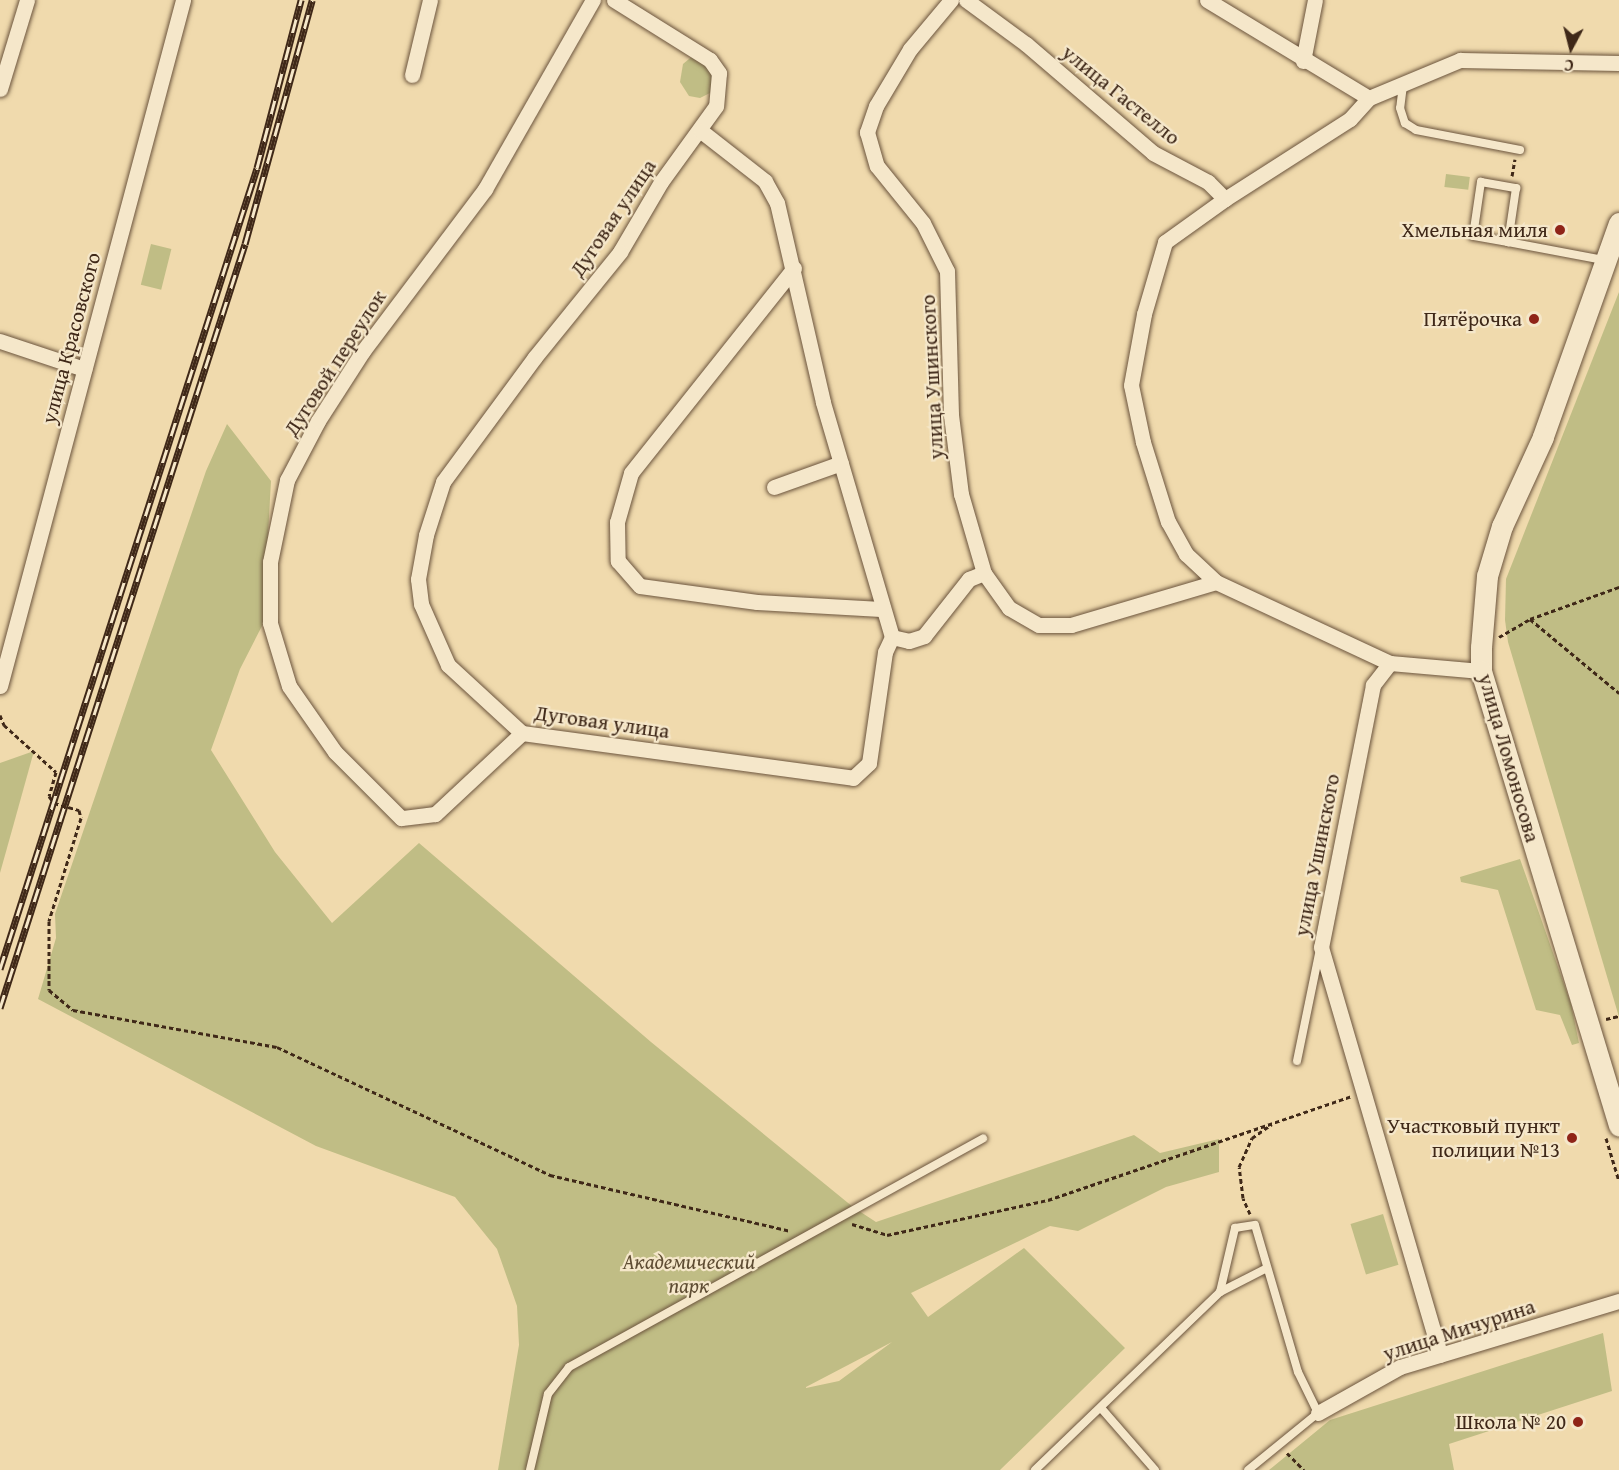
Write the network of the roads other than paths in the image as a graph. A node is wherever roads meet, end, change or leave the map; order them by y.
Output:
1 (27, 0) edge
2 (183, 0) edge
3 (430, 0) edge
4 (592, 0) edge
5 (614, 0) edge
6 (951, 0) edge
7 (966, 0) edge
8 (1207, 0) edge
9 (1316, 0) edge
10 (1303, 61) junction
11 (1619, 63) edge
12 (412, 75) dead end
13 (1404, 80) junction
14 (0, 89) edge
15 (1369, 98) junction
16 (701, 131) junction
17 (1518, 149) road end
18 (1225, 199) junction
19 (1619, 223) edge
20 (1508, 242) junction
21 (1608, 261) junction
22 (794, 268) junction
23 (0, 341) edge
24 (84, 369) junction
25 (841, 463) junction
26 (774, 486) dead end
27 (984, 573) junction
28 (1216, 582) junction
29 (882, 609) junction
30 (892, 638) junction
31 (1390, 663) junction
32 (1481, 671) junction
33 (0, 687) edge
34 (522, 733) junction
35 (1321, 947) junction
36 (1297, 1061) dead end
37 (1619, 1125) edge
38 (983, 1138) dead end
39 (1265, 1269) junction
40 (1220, 1292) junction
41 (1619, 1301) edge
42 (1440, 1355) junction
43 (1101, 1408) junction
44 (1318, 1413) junction
45 (530, 1470) edge
46 (1035, 1470) edge
47 (1155, 1470) edge
48 (1248, 1470) edge

1 - 14 street
2 - 24 street, улица Красовского
3 - 12 street
4 - 34 street, Дуговой переулок
5 - 16 street, Дуговая улица
6 - 27 street, улица Ушинского
7 - 18 street, улица Гастелло
8 - 10 street
9 - 10 street
10 - 15 street
11 - 13 street
13 - 15 street
13 - 17 lane
15 - 18 street
16 - 22 street
16 - 34 street, Дуговая улица
18 - 28 street
19 - 21 main road, улица Ломоносова
20 - 20 lane
20 - 21 lane
21 - 32 main road, улица Ломоносова
22 - 25 street
22 - 29 street
23 - 24 street
24 - 33 street, улица Красовского
25 - 26 street
25 - 29 street
27 - 28 street, улица Ушинского
27 - 30 street
28 - 31 street
29 - 30 street
30 - 34 street, Дуговая улица
31 - 32 street
31 - 35 street, улица Ушинского
32 - 37 main road, улица Ломоносова
35 - 36 lane, улица Ушинского
35 - 42 street
38 - 45 lane
39 - 40 lane
39 - 40 lane
39 - 44 lane
40 - 43 lane
41 - 42 street, улица Мичурина
42 - 44 street, улица Мичурина
43 - 46 lane
43 - 47 lane
44 - 48 lane

